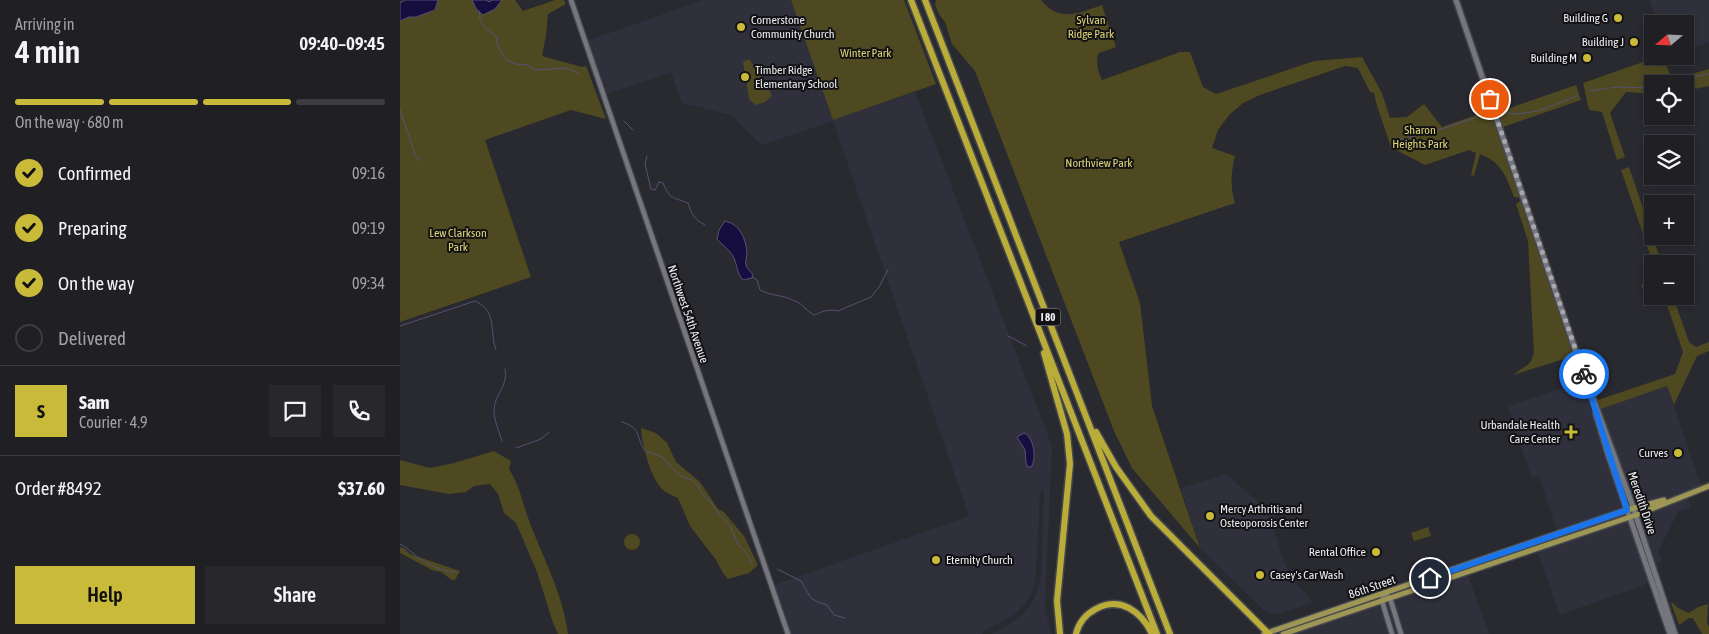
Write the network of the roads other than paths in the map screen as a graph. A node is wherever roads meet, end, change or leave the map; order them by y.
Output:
1 (571, 0) edge
2 (911, 0) edge
3 (925, 0) edge
4 (1456, 0) edge
5 (1031, 311) junction
6 (1586, 380) junction
7 (1084, 409) junction
8 (1709, 486) edge
9 (1686, 494) junction
10 (1634, 508) junction
11 (1627, 510) junction
12 (1636, 515) junction
13 (1629, 517) junction
14 (1384, 593) junction
15 (1390, 598) junction
16 (1382, 601) junction
17 (788, 634) edge
18 (1060, 634) edge
19 (1076, 634) edge
20 (1152, 634) edge
21 (1157, 634) edge
22 (1170, 634) edge
23 (1267, 634) edge
24 (1283, 634) edge
25 (1392, 634) edge
26 (1401, 634) edge
27 (1670, 634) edge
28 (1675, 634) edge

1 - 17 street, Northwest 54th Avenue
2 - 5 highway, I 80
3 - 7 highway, I 80
4 - 6 main road, Meredith Drive
5 - 18 highway
5 - 21 highway, I 80
6 - 10 main road, Meredith Drive
6 - 11 main road, Meredith Drive
7 - 22 highway, I 80
7 - 23 highway
8 - 9 main road, 86th Street
9 - 10 main road, 86th Street
9 - 12 main road, 86th Street
10 - 11 main road, 86th Street
10 - 12 main road, Meredith Drive
11 - 13 main road, Meredith Drive
11 - 14 main road, 86th Street
12 - 13 main road, 86th Street
12 - 28 main road, Meredith Drive
13 - 15 main road, 86th Street
13 - 27 main road, Meredith Drive
14 - 15 street
14 - 16 street
14 - 23 main road, 86th Street
15 - 16 main road, 86th Street
15 - 26 street
16 - 24 main road, 86th Street
16 - 25 street
19 - 20 highway

